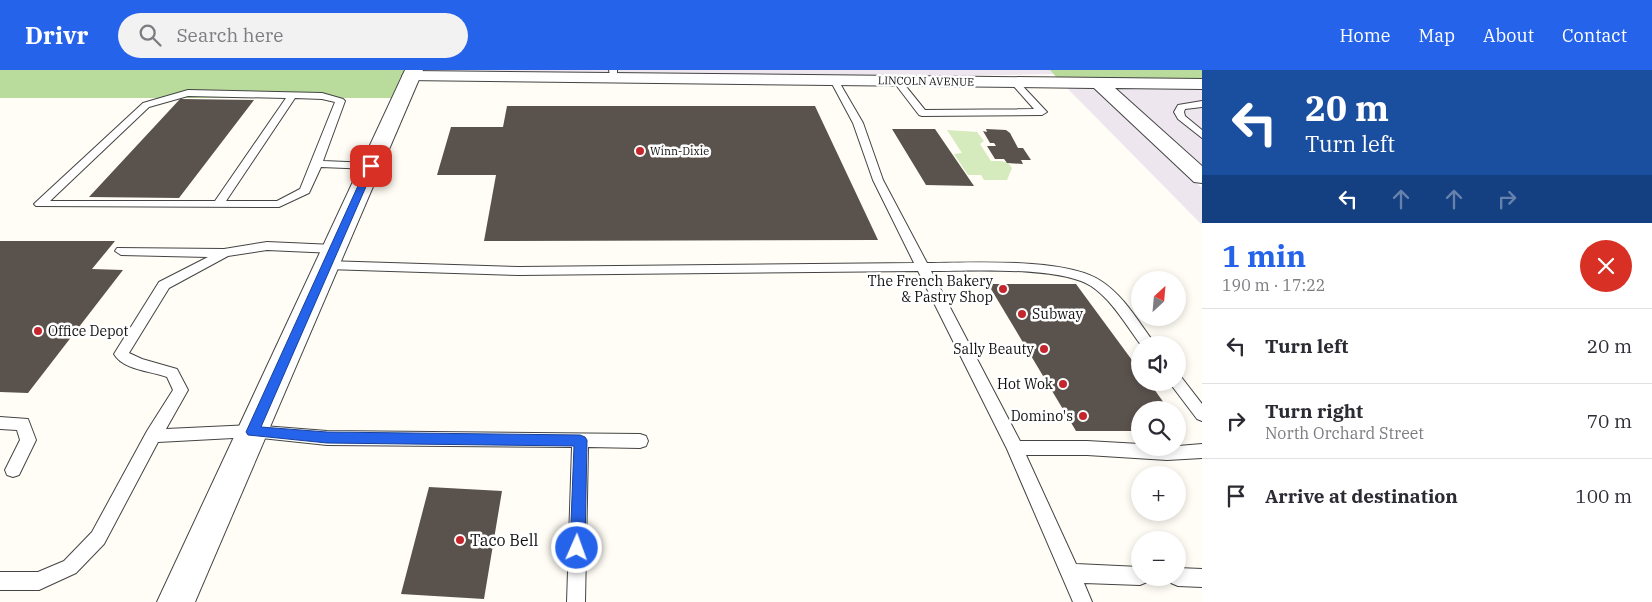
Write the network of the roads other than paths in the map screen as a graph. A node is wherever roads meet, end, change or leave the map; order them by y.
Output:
1 (412, 73) edge
2 (614, 74) edge
3 (743, 75) edge
4 (834, 80) junction
5 (896, 81) junction
6 (1014, 82) junction
7 (1098, 83) junction
8 (1202, 84) edge
9 (293, 95) junction
10 (1202, 104) edge
11 (1202, 135) edge
12 (317, 164) junction
13 (371, 166) junction
14 (1202, 176) edge
15 (218, 204) junction
16 (121, 251) dead end
17 (225, 253) junction
18 (330, 257) junction
19 (922, 266) junction
20 (1141, 336) edge
21 (1184, 391) edge
22 (1202, 415) edge
23 (0, 423) edge
24 (252, 432) junction
25 (153, 436) junction
26 (580, 440) junction
27 (640, 441) dead end
28 (1015, 448) junction
29 (1202, 451) edge
30 (13, 470) dead end
31 (1070, 573) junction
32 (1131, 576) edge
33 (1186, 577) edge
34 (1202, 578) edge
35 (0, 581) edge
36 (176, 602) edge
37 (576, 602) edge
38 (1083, 602) edge

1 - 2 street, LINCOLN AVENUE
1 - 13 street
2 - 3 street, LINCOLN AVENUE
3 - 4 street, LINCOLN AVENUE
4 - 5 street, LINCOLN AVENUE
4 - 19 lane
5 - 6 street, LINCOLN AVENUE
5 - 6 lane
6 - 7 street, LINCOLN AVENUE
7 - 8 street, LINCOLN AVENUE
7 - 14 street
9 - 12 lane
9 - 15 lane
9 - 15 lane
10 - 11 lane
12 - 13 lane
12 - 15 lane
13 - 18 street
16 - 17 lane
17 - 18 lane
17 - 25 lane
18 - 19 lane
18 - 24 street
19 - 20 lane
19 - 28 lane
21 - 22 lane
23 - 30 lane
24 - 25 lane
24 - 26 lane
24 - 36 street
25 - 35 lane
26 - 27 lane
26 - 37 lane
28 - 29 lane
28 - 31 lane
31 - 32 lane
31 - 38 lane
33 - 34 lane

